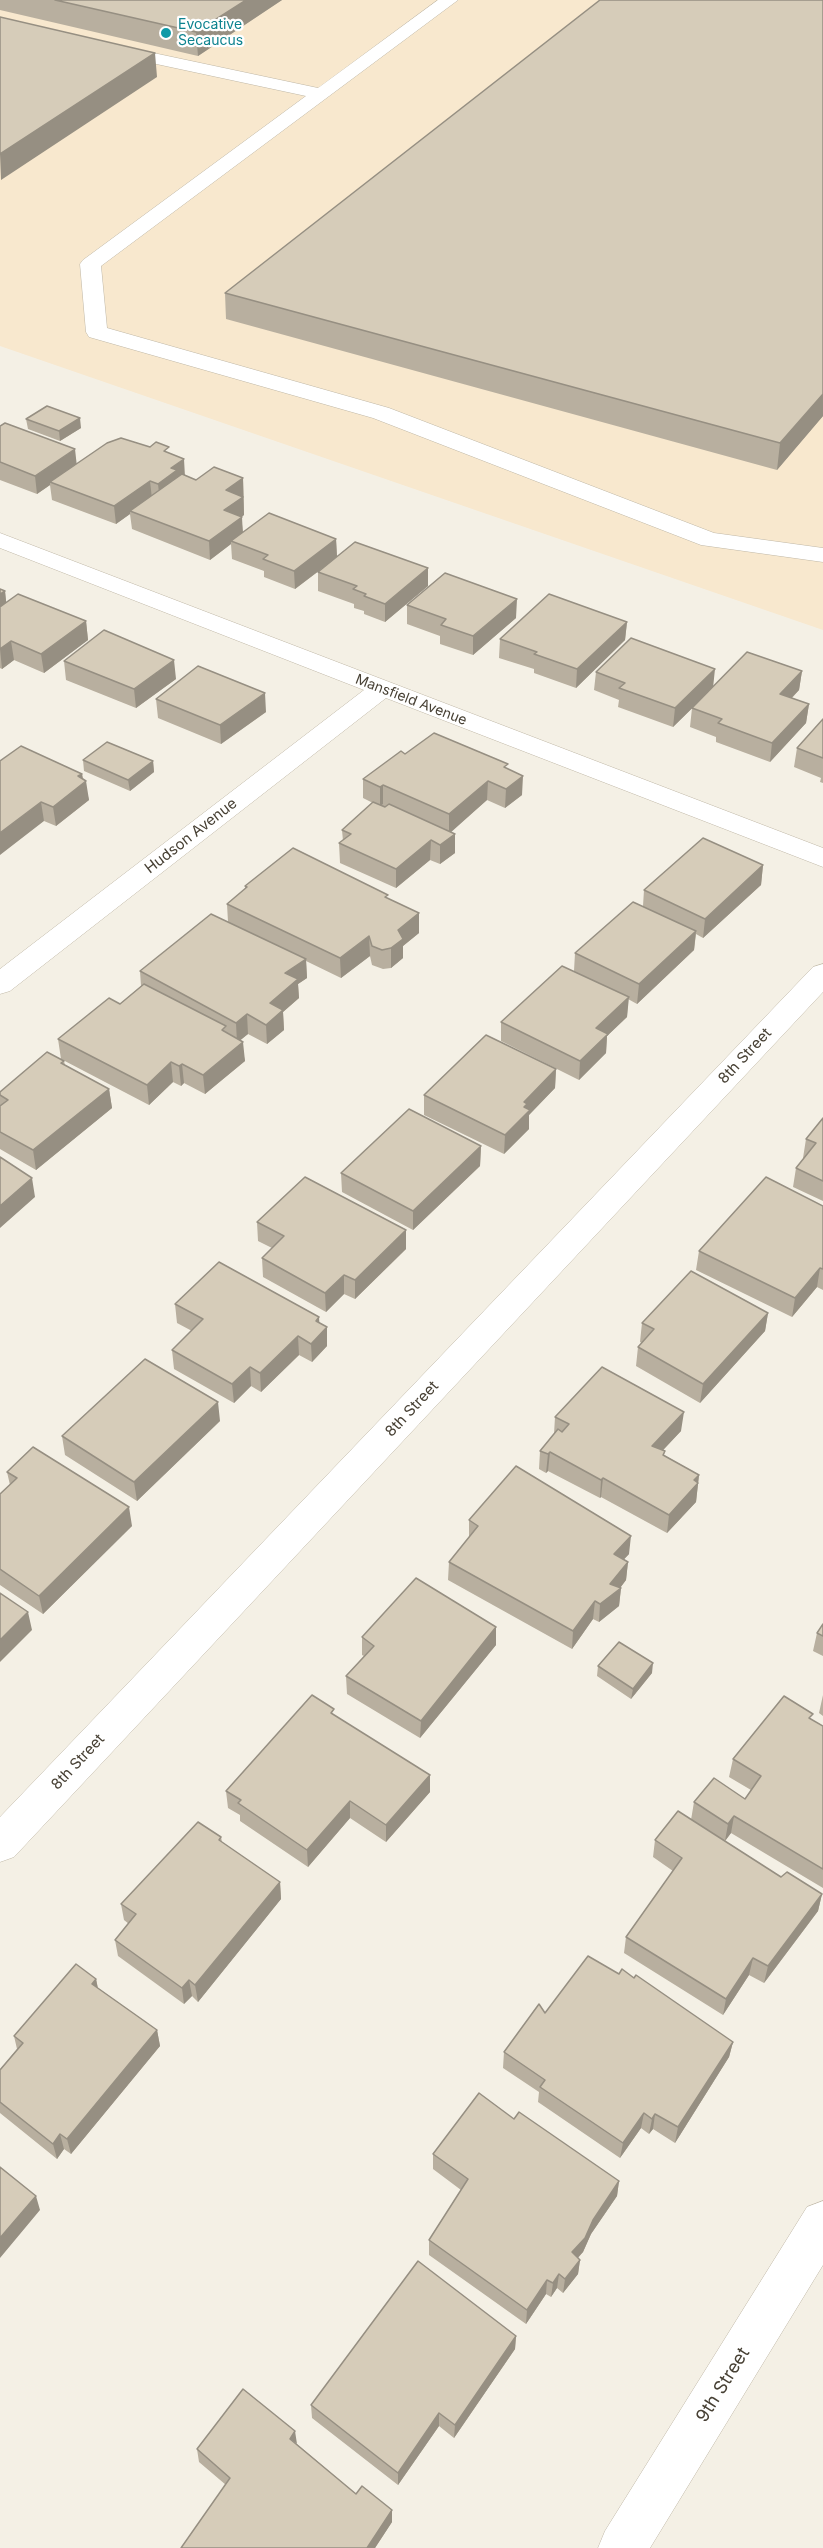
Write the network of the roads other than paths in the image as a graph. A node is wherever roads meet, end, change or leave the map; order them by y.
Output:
1 (449, 0) edge
2 (92, 44) edge
3 (321, 94) junction
4 (0, 540) edge
5 (823, 555) edge
6 (382, 689) junction
7 (823, 858) edge
8 (823, 974) edge
9 (0, 984) edge
10 (0, 1844) edge
11 (823, 2223) edge
12 (622, 2548) edge

1 - 3 street
2 - 3 street
3 - 5 street
4 - 6 street, Mansfield Avenue
6 - 7 street, Mansfield Avenue
6 - 9 street, Hudson Avenue
8 - 10 street, 8th Street
11 - 12 street, 9th Street

